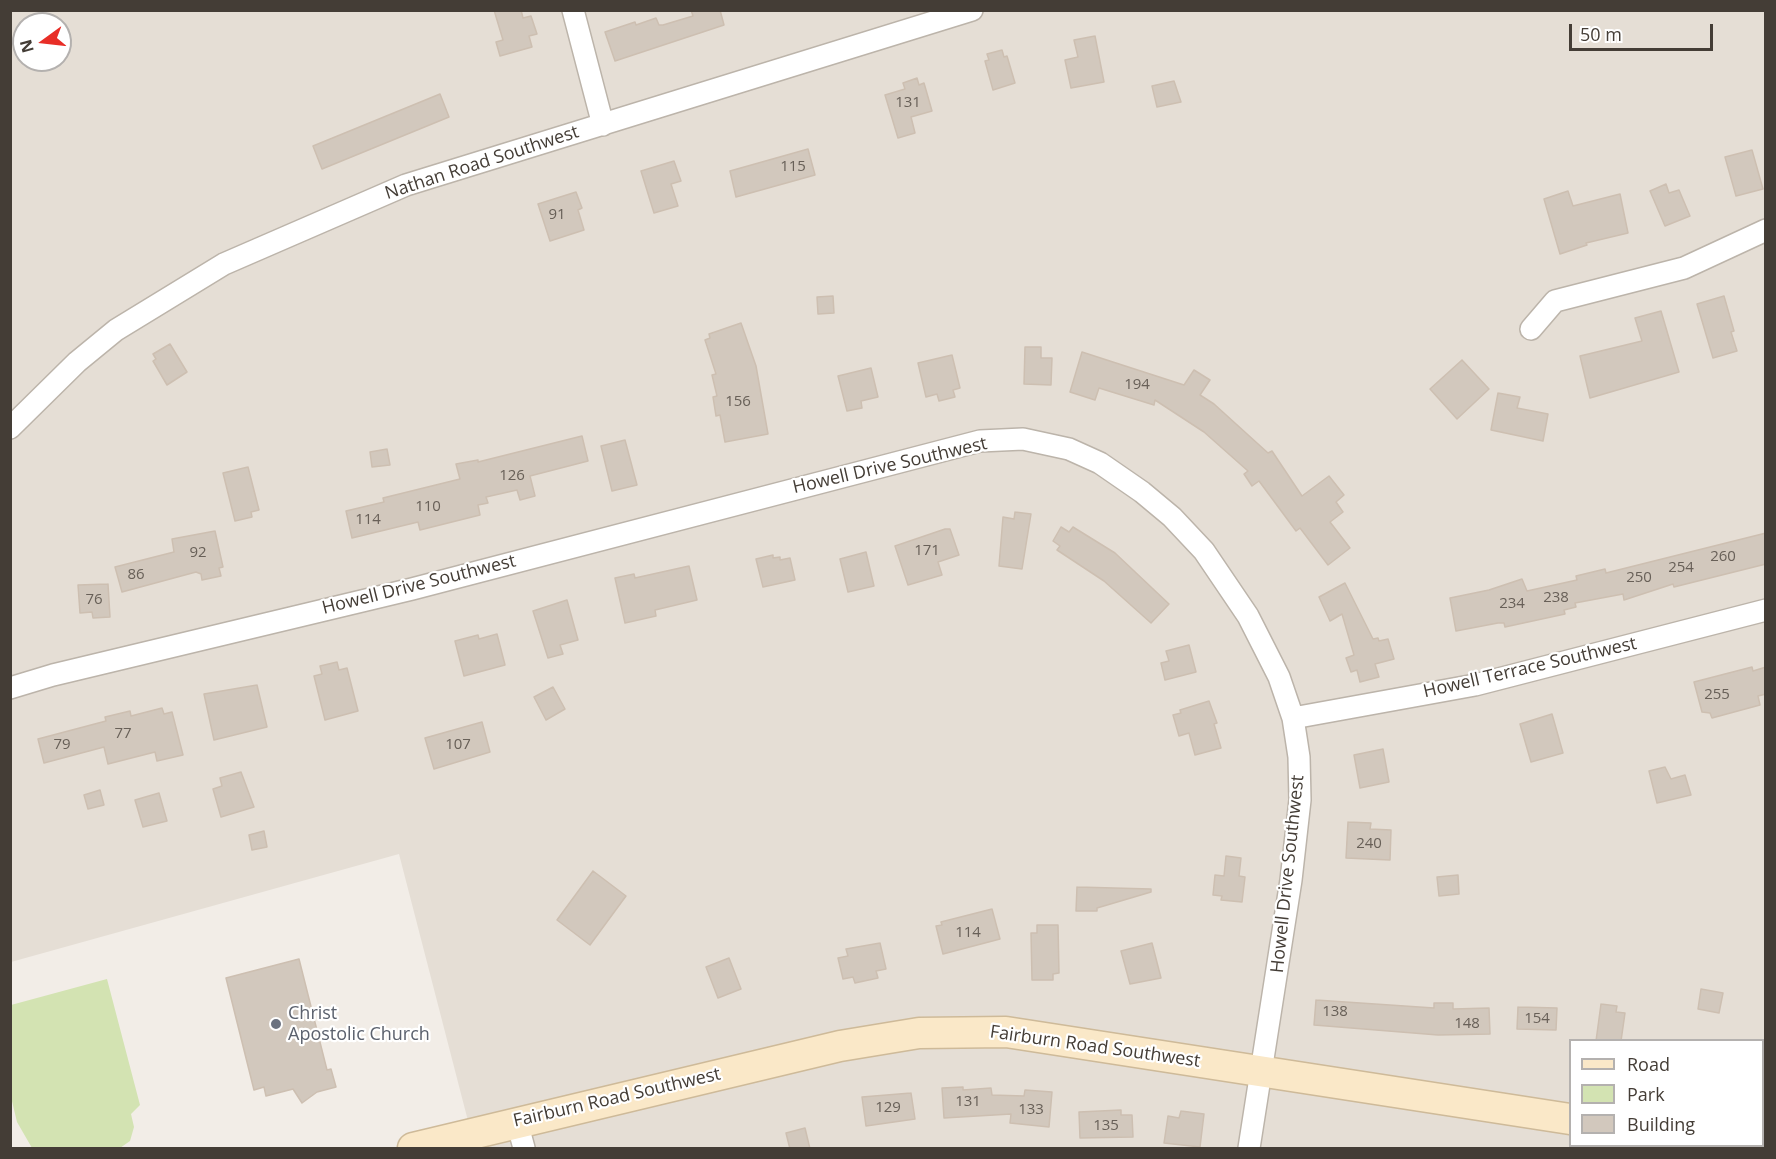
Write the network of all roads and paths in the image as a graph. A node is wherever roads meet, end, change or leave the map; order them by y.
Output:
1 (573, 10) edge
2 (972, 10) edge
3 (603, 125) junction
4 (1766, 230) edge
5 (1531, 329) dead end
6 (10, 428) edge
7 (1766, 610) edge
8 (10, 688) edge
9 (1293, 718) junction
10 (1263, 1071) junction
11 (1569, 1119) edge
12 (520, 1135) edge
13 (413, 1149) edge
14 (1248, 1149) edge

1 - 3 street
2 - 3 street, Nathan Road Southwest
3 - 6 street, Nathan Road Southwest
4 - 5 street
7 - 9 street, Howell Terrace Southwest
8 - 9 street, Howell Drive Southwest
9 - 10 street, Howell Drive Southwest
10 - 11 street, Fairburn Road Southwest
10 - 12 street, Fairburn Road Southwest
10 - 14 street, Howell Drive Southwest
12 - 13 street, Fairburn Road Southwest

